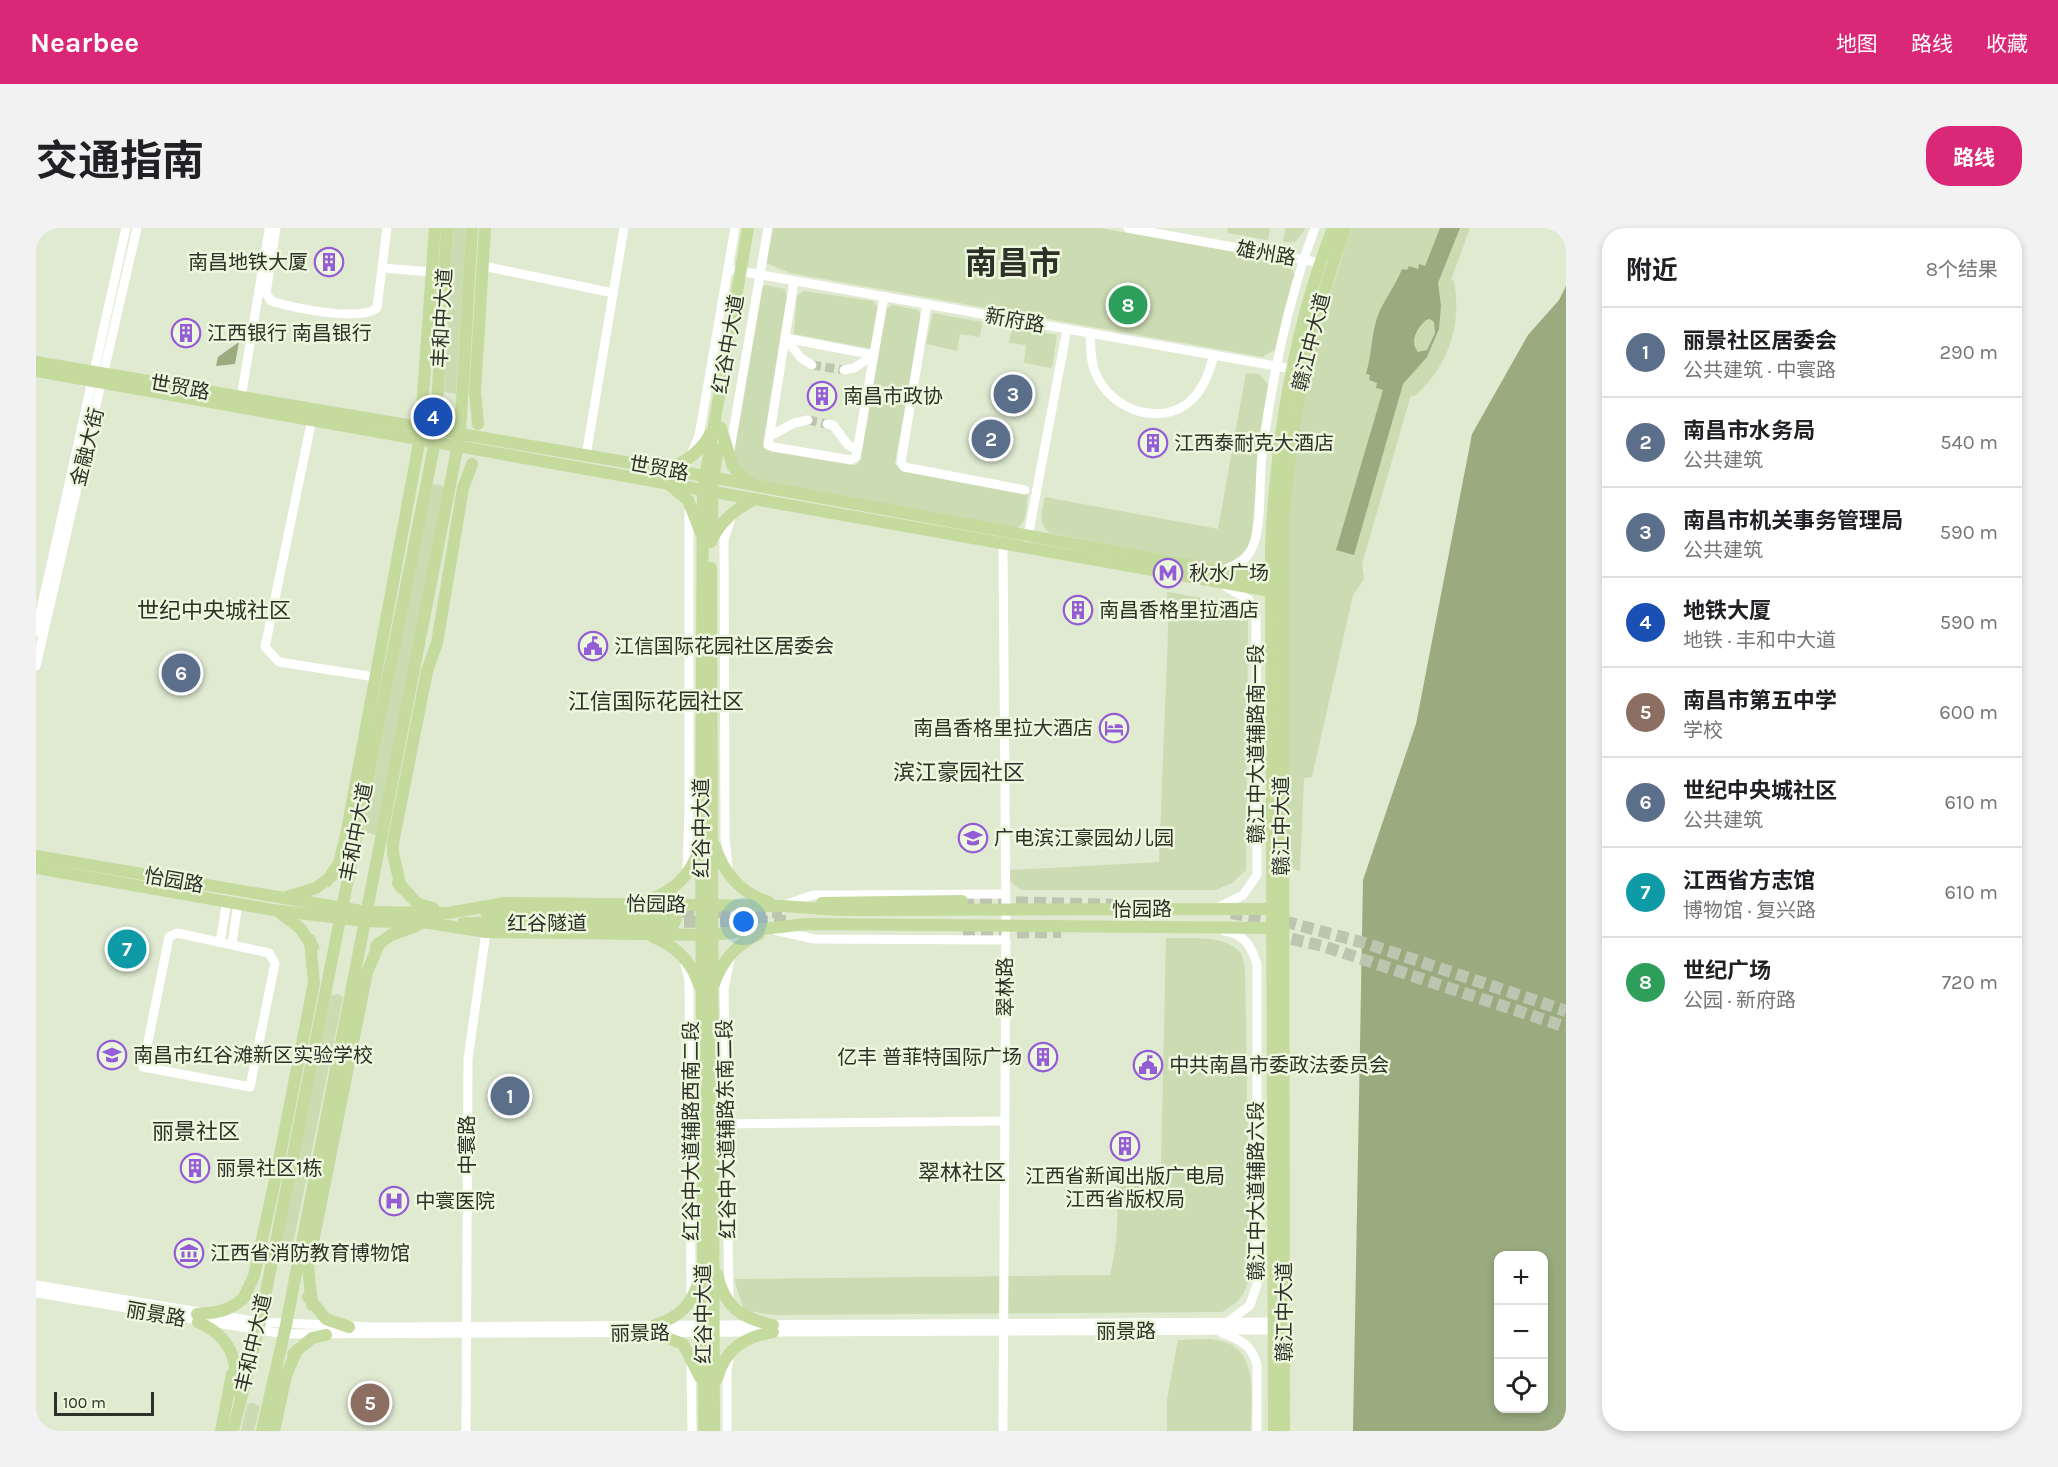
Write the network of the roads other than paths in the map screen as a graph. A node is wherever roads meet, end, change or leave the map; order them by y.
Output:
1 (126, 228) edge
2 (137, 228) edge
3 (270, 228) edge
4 (276, 228) edge
5 (387, 228) edge
6 (435, 228) edge
7 (447, 228) edge
8 (472, 228) edge
9 (485, 228) edge
10 (624, 228) edge
11 (735, 228) edge
12 (748, 228) edge
13 (756, 228) edge
14 (768, 228) edge
15 (1132, 228) edge
16 (1315, 228) edge
17 (1333, 228) edge
18 (1345, 228) edge
19 (1304, 260) junction
20 (1327, 264) junction
21 (483, 266) junction
22 (383, 268) junction
23 (728, 269) junction
24 (432, 272) junction
25 (750, 273) junction
26 (794, 281) junction
27 (613, 293) junction
28 (884, 297) junction
29 (927, 304) junction
30 (1067, 329) junction
31 (1090, 333) junction
32 (785, 338) junction
33 (874, 355) junction
34 (1215, 355) junction
35 (36, 362) edge
36 (812, 365) tunnel mouth
37 (1276, 366) junction
38 (844, 370) tunnel mouth
39 (1297, 370) junction
40 (36, 371) edge
41 (98, 377) junction
42 (463, 387) junction
43 (241, 398) junction
44 (312, 420) junction
45 (808, 420) tunnel mouth
46 (478, 424) junction
47 (827, 424) tunnel mouth
48 (718, 426) junction
49 (420, 432) junction
50 (435, 435) junction
51 (770, 435) junction
52 (459, 439) junction
53 (499, 447) junction
54 (857, 450) junction
55 (586, 456) junction
56 (688, 459) junction
57 (472, 464) junction
58 (733, 467) junction
59 (667, 469) junction
60 (709, 477) junction
61 (662, 482) junction
62 (708, 490) junction
63 (1025, 490) dead end
64 (449, 492) junction
65 (757, 492) junction
66 (688, 500) junction
67 (735, 511) junction
68 (707, 539) junction
69 (1027, 541) junction
70 (1003, 543) junction
71 (1215, 576) junction
72 (1276, 586) junction
73 (36, 633) edge
74 (36, 666) edge
75 (375, 677) junction
76 (383, 830) junction
77 (355, 832) junction
78 (706, 833) junction
79 (36, 856) edge
80 (36, 868) edge
81 (732, 879) junction
82 (327, 880) junction
83 (682, 880) junction
84 (401, 888) junction
85 (1005, 894) junction
86 (962, 901) tunnel mouth
87 (232, 902) junction
88 (628, 903) junction
89 (275, 904) junction
90 (707, 904) junction
91 (783, 906) junction
92 (1215, 909) junction
93 (1277, 909) junction
94 (1005, 910) junction
95 (448, 913) junction
96 (341, 914) junction
97 (366, 916) junction
98 (429, 923) junction
99 (1006, 925) junction
100 (1277, 928) junction
101 (1177, 929) junction
102 (771, 930) junction
103 (486, 932) junction
104 (963, 933) tunnel mouth
105 (640, 934) junction
106 (707, 935) junction
107 (310, 940) junction
108 (1005, 940) junction
109 (220, 942) junction
110 (380, 942) junction
111 (232, 944) junction
112 (732, 952) junction
113 (681, 954) junction
114 (351, 991) junction
115 (324, 995) junction
116 (707, 999) junction
117 (1005, 1121) junction
118 (720, 1124) junction
119 (274, 1248) junction
120 (300, 1257) junction
121 (709, 1262) junction
122 (36, 1285) edge
123 (36, 1293) edge
124 (243, 1299) junction
125 (312, 1305) junction
126 (731, 1306) junction
127 (687, 1308) junction
128 (198, 1318) junction
129 (1226, 1323) junction
130 (1279, 1326) junction
131 (259, 1327) junction
132 (349, 1327) junction
133 (773, 1328) junction
134 (1003, 1328) junction
135 (286, 1329) junction
136 (655, 1329) junction
137 (708, 1329) junction
138 (466, 1331) junction
139 (1217, 1331) junction
140 (326, 1335) junction
141 (688, 1349) junction
142 (732, 1349) junction
143 (297, 1350) junction
144 (233, 1355) junction
145 (273, 1385) junction
146 (709, 1392) junction
147 (240, 1402) junction
148 (221, 1431) edge
149 (233, 1431) edge
150 (262, 1431) edge
151 (274, 1431) edge
152 (465, 1431) edge
153 (692, 1431) edge
154 (704, 1431) edge
155 (714, 1431) edge
156 (727, 1431) edge
157 (1004, 1431) edge
158 (1257, 1431) edge
159 (1274, 1431) edge
160 (1284, 1431) edge

1 - 41 street, 金融大街
2 - 41 street, 金融大街
3 - 43 street
4 - 22 street
5 - 22 street
6 - 24 main road
7 - 50 main road, 丰和中大道
8 - 42 main road, 丰和中大道
9 - 21 main road
10 - 27 street
11 - 23 street
12 - 25 main road, 红谷中大道
13 - 25 main road, 红谷中大道
14 - 25 street
15 - 19 street, 雄州路
16 - 19 street
17 - 20 main road, 赣江中大道
18 - 20 main road, 赣江中大道
19 - 20 street, 雄州路
19 - 37 street
20 - 39 main road, 赣江中大道
21 - 27 street
21 - 46 main road
22 - 24 street
23 - 25 street, 新府路
23 - 56 street
24 - 49 main road
25 - 26 street, 新府路
25 - 48 main road, 红谷中大道
25 - 58 street
26 - 28 street, 新府路
26 - 32 street
27 - 55 street
28 - 29 street, 新府路
28 - 33 street
29 - 30 street, 新府路
29 - 63 street
30 - 31 street, 新府路
30 - 69 street
31 - 34 street, 新府路
31 - 34 street
32 - 33 street
32 - 36 street
32 - 51 street
33 - 38 street
33 - 54 street
34 - 37 street, 新府路
35 - 41 main road, 世贸路
37 - 39 street, 新府路
37 - 71 street
39 - 72 main road, 赣江中大道
40 - 41 main road, 世贸路
41 - 43 main road, 世贸路
41 - 44 main road, 世贸路
41 - 73 street, 金融大街
41 - 74 street, 金融大街
42 - 46 main road
42 - 52 main road, 丰和中大道
43 - 49 main road, 世贸路
44 - 49 main road, 世贸路
44 - 75 street
45 - 51 street
46 - 53 main road
47 - 54 street
48 - 56 main road
48 - 58 main road
48 - 60 main road, 红谷中大道
49 - 50 main road, 世贸路
49 - 75 main road
50 - 52 main road, 世贸路
50 - 77 main road, 丰和中大道
51 - 54 street
52 - 53 main road, 世贸路
52 - 64 main road, 丰和中大道
53 - 55 main road, 世贸路
53 - 57 main road
53 - 61 main road, 世贸路
55 - 59 main road, 世贸路
56 - 59 main road
57 - 64 main road
57 - 84 main road
58 - 65 main road
59 - 60 main road, 世贸路
60 - 62 main road, 红谷中大道
60 - 65 main road, 世贸路
61 - 62 main road, 世贸路
61 - 66 main road
62 - 65 main road, 世贸路
62 - 68 main road, 红谷中大道
64 - 76 main road, 丰和中大道
65 - 67 main road
65 - 69 main road, 世贸路
65 - 70 main road, 世贸路
66 - 68 main road
66 - 83 street
67 - 68 main road
67 - 81 street
68 - 78 main road, 红谷中大道
69 - 70 main road, 世贸路
69 - 71 main road, 世贸路
70 - 85 street, 翠林路
71 - 72 main road, 世贸路
71 - 92 street, 赣江中大道辅路南一段
72 - 93 main road, 赣江中大道
75 - 82 main road
76 - 84 main road
76 - 97 main road, 丰和中大道
77 - 82 main road
77 - 96 main road, 丰和中大道
78 - 81 main road
78 - 83 main road
78 - 90 main road, 红谷中大道
79 - 89 main road, 怡园路
80 - 87 main road, 怡园路
81 - 91 main road
82 - 89 main road
83 - 88 main road
84 - 95 main road
85 - 91 street
85 - 94 street, 翠林路
86 - 91 main road
87 - 89 main road, 怡园路
87 - 109 street
87 - 111 street
88 - 90 main road, 怡园路
88 - 95 main road, 怡园路
88 - 105 main road
89 - 96 main road, 怡园路
89 - 107 main road
90 - 91 main road, 怡园路
90 - 106 main road, 红谷中大道
91 - 94 main road, 怡园路
92 - 93 main road, 怡园路
92 - 94 main road, 怡园路
93 - 100 main road, 赣江中大道
94 - 99 street, 翠林路
95 - 97 main road, 怡园路
95 - 98 main road, 红谷隧道
96 - 97 main road, 怡园路
96 - 115 main road, 丰和中大道
97 - 98 main road, 怡园路
97 - 114 main road, 丰和中大道
98 - 103 main road, 怡园路
98 - 110 main road
99 - 101 main road, 怡园路
99 - 102 main road, 怡园路
99 - 108 street, 翠林路
100 - 101 main road, 怡园路
100 - 130 main road, 赣江中大道
101 - 129 street, 赣江中大道辅路六段
102 - 104 main road
102 - 106 main road, 怡园路
102 - 108 street
102 - 112 main road
103 - 105 main road, 怡园路
103 - 138 street, 中寰路
105 - 106 main road, 怡园路
105 - 113 main road
106 - 116 main road, 红谷中大道
107 - 115 main road
107 - 124 main road
108 - 117 street, 翠林路
109 - 111 street
109 - 111 street
110 - 114 main road
110 - 125 main road
112 - 116 main road
112 - 118 street, 红谷中大道辅路东南二段
113 - 116 main road
113 - 127 street, 红谷中大道辅路西南二段
114 - 120 main road, 丰和中大道
115 - 119 main road, 丰和中大道
116 - 118 main road, 红谷中大道
116 - 121 main road, 红谷中大道
117 - 118 street
117 - 134 street, 翠林路
118 - 121 main road, 红谷中大道
118 - 126 street, 红谷中大道辅路东南二段
119 - 124 main road
119 - 131 main road, 丰和中大道
120 - 125 main road
120 - 135 main road, 丰和中大道
121 - 126 main road
121 - 127 main road
121 - 137 main road, 红谷中大道
122 - 128 street, 丽景路
123 - 128 street, 丽景路
124 - 128 main road
125 - 132 main road
126 - 133 main road
127 - 136 main road
128 - 131 street, 丽景路
128 - 144 main road
129 - 130 street, 丽景路
129 - 134 street, 丽景路
130 - 139 street, 丽景路
130 - 159 main road, 赣江中大道
130 - 160 main road, 赣江中大道
131 - 135 street, 丽景路
131 - 147 main road, 丰和中大道
132 - 135 street, 丽景路
132 - 138 street, 丽景路
133 - 134 street, 丽景路
133 - 137 street, 丽景路
133 - 142 main road
134 - 139 street, 丽景路
134 - 157 street, 翠林路
135 - 140 street, 丽景路
135 - 145 main road, 丰和中大道
136 - 137 street, 丽景路
136 - 138 street, 丽景路
136 - 141 main road
137 - 146 main road, 红谷中大道
138 - 140 street, 丽景路
138 - 152 street, 中寰路
139 - 158 street
140 - 143 main road
141 - 146 main road
141 - 153 street
142 - 146 main road
142 - 156 street
143 - 145 main road
143 - 151 main road
144 - 147 main road
144 - 148 main road
145 - 150 main road, 丰和中大道
146 - 154 main road, 红谷中大道
146 - 155 main road, 红谷中大道
147 - 149 main road, 丰和中大道

